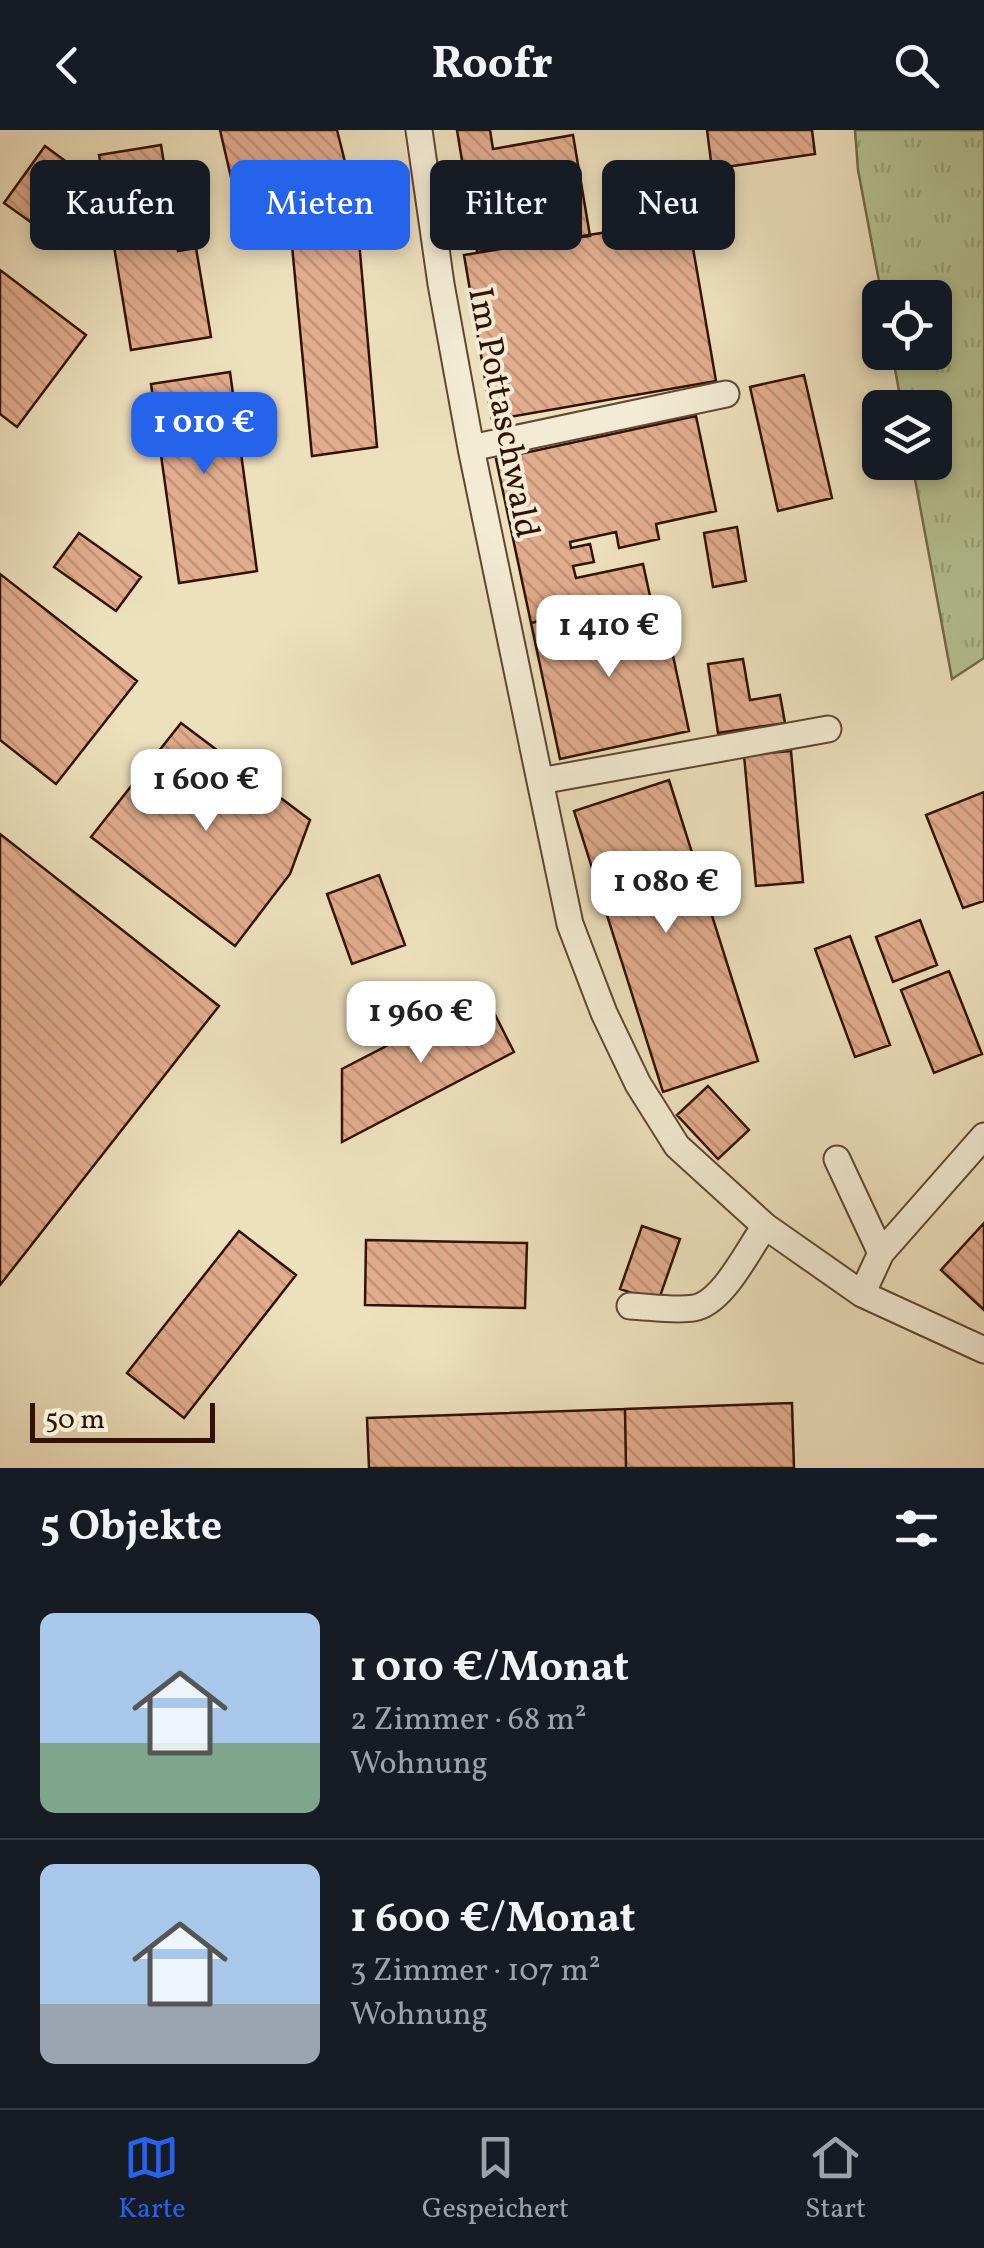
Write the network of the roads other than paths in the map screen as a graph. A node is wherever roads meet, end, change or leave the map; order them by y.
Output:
1 (419, 130) edge
2 (726, 394) dead end
3 (471, 448) junction
4 (828, 729) dead end
5 (540, 781) junction
6 (984, 1136) edge
7 (837, 1159) dead end
8 (765, 1226) junction
9 (882, 1253) junction
10 (862, 1294) junction
11 (630, 1306) dead end
12 (984, 1350) edge

1 - 3 street, Im Pottaschwald
2 - 3 street
3 - 5 street, Im Pottaschwald
4 - 5 street
5 - 8 street, Im Pottaschwald
6 - 9 street
7 - 9 street
8 - 10 street, Im Pottaschwald
8 - 11 street
9 - 10 street
10 - 12 street, Im Pottaschwald

